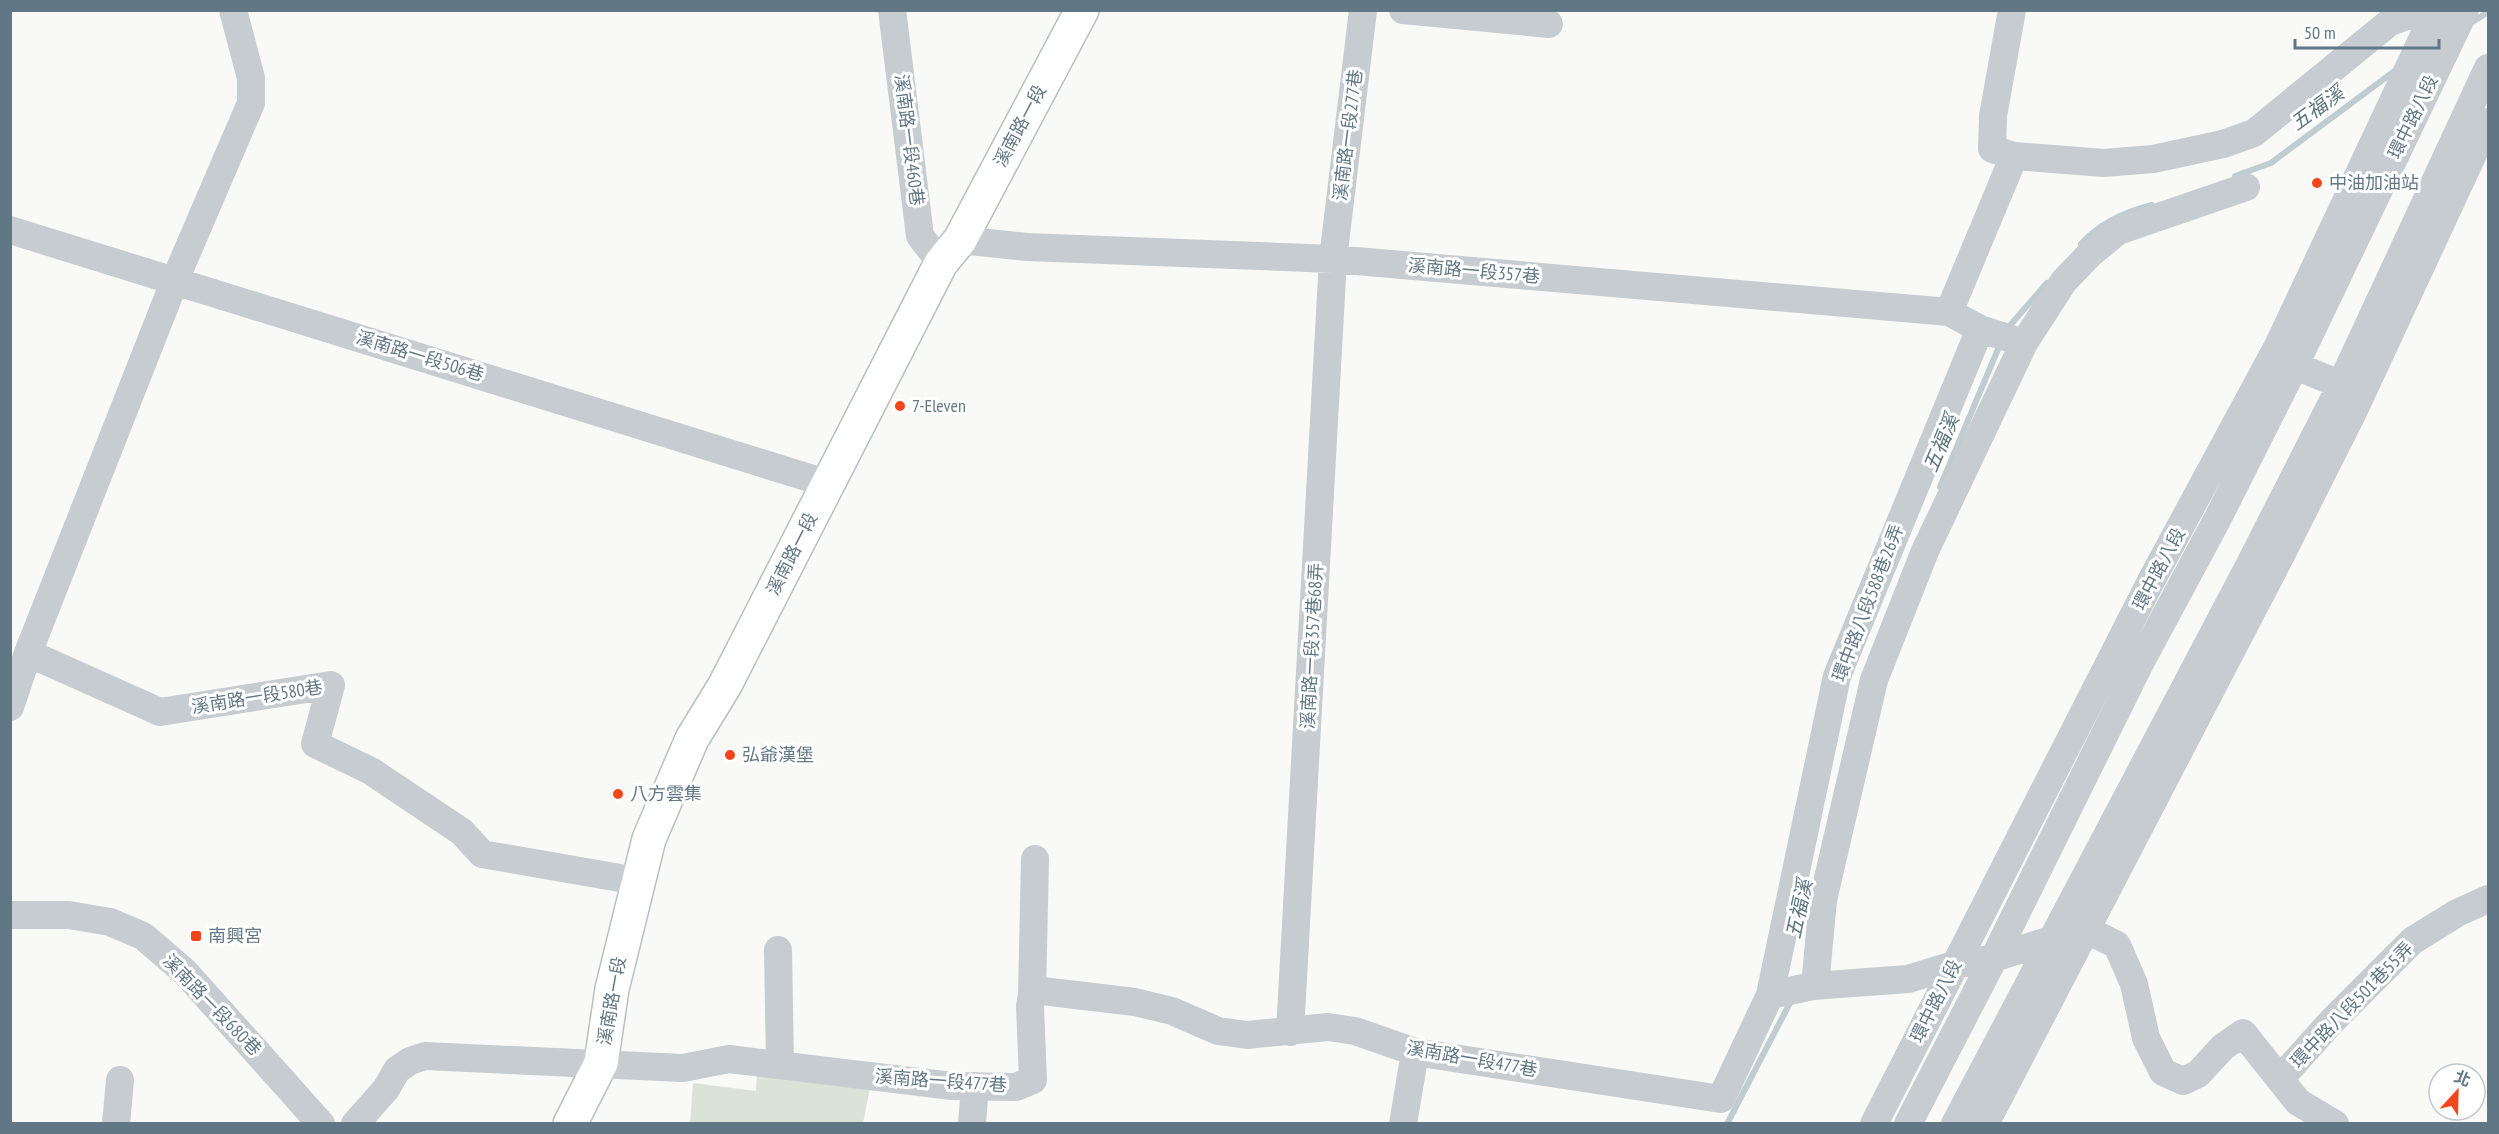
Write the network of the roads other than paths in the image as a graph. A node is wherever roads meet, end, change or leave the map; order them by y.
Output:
1 (233, 10) edge
2 (892, 10) edge
3 (1082, 10) edge
4 (1363, 10) edge
5 (1402, 10) edge
6 (2012, 10) edge
7 (2465, 10) edge
8 (1497, 15) edge
9 (2438, 22) edge
10 (1550, 24) dead end
11 (2488, 68) edge
12 (2488, 122) edge
13 (2014, 156) junction
14 (2246, 187) dead end
15 (10, 230) edge
16 (951, 251) junction
17 (1333, 259) junction
18 (175, 280) junction
19 (1949, 312) junction
20 (1981, 329) junction
21 (2023, 343) junction
22 (2283, 361) junction
23 (2351, 389) junction
24 (829, 484) junction
25 (28, 653) junction
26 (10, 707) edge
27 (1035, 859) dead end
28 (637, 880) junction
29 (2488, 899) edge
30 (10, 915) edge
31 (2085, 929) junction
32 (2051, 941) junction
33 (778, 950) dead end
34 (1994, 957) junction
35 (1954, 965) junction
36 (1814, 986) junction
37 (1032, 995) junction
38 (1771, 995) junction
39 (1290, 1032) junction
40 (1415, 1052) junction
41 (601, 1063) junction
42 (780, 1065) junction
43 (2280, 1079) junction
44 (120, 1080) dead end
45 (975, 1086) junction
46 (1721, 1099) joint
47 (116, 1124) edge
48 (321, 1124) edge
49 (355, 1124) edge
50 (570, 1124) edge
51 (972, 1124) edge
52 (1402, 1124) edge
53 (1874, 1124) edge
54 (1908, 1124) edge
55 (1955, 1124) edge
56 (1985, 1124) edge
57 (2335, 1124) edge

1 - 18 street
2 - 16 street, 溪南路一段460巷
3 - 16 main road, 溪南路一段
4 - 17 street, 溪南路一段277巷
5 - 8 street
6 - 13 street
7 - 9 street, 環中路八段
8 - 10 street
9 - 13 street
9 - 22 street, 環中路八段
9 - 22 street, 環中路八段
11 - 23 street
12 - 23 street
13 - 19 street
14 - 21 street
15 - 18 street, 溪南路一段506巷
16 - 17 street, 溪南路一段357巷
16 - 24 main road, 溪南路一段
17 - 19 street, 溪南路一段357巷
17 - 39 street, 溪南路一段357巷68弄
18 - 24 street, 溪南路一段506巷
18 - 25 street
19 - 20 street, 溪南路一段357巷
20 - 21 street, 溪南路一段357巷
20 - 38 street, 環中路八段588巷26弄
21 - 36 street
22 - 23 street
22 - 34 street, 環中路八段
22 - 35 street, 環中路八段
23 - 31 street
23 - 32 street
24 - 28 main road, 溪南路一段
25 - 26 street
25 - 28 street, 溪南路一段580巷
27 - 37 street
28 - 41 main road, 溪南路一段
29 - 43 street, 環中路八段501巷55弄
30 - 48 street, 溪南路一段680巷
31 - 32 street
31 - 43 street
31 - 56 street
32 - 34 street
32 - 55 street
33 - 42 street
34 - 35 street
34 - 54 street, 環中路八段
35 - 36 street
35 - 53 street, 環中路八段
36 - 38 street
37 - 39 street, 溪南路一段477巷
37 - 45 street, 溪南路一段477巷
38 - 46 street, 環中路八段588巷26弄
39 - 40 street, 溪南路一段477巷
40 - 46 street, 溪南路一段477巷
40 - 52 street
41 - 42 street, 溪南路一段477巷
41 - 49 street
41 - 50 main road, 溪南路一段
42 - 45 street, 溪南路一段477巷
43 - 57 street
44 - 47 street
45 - 51 street

